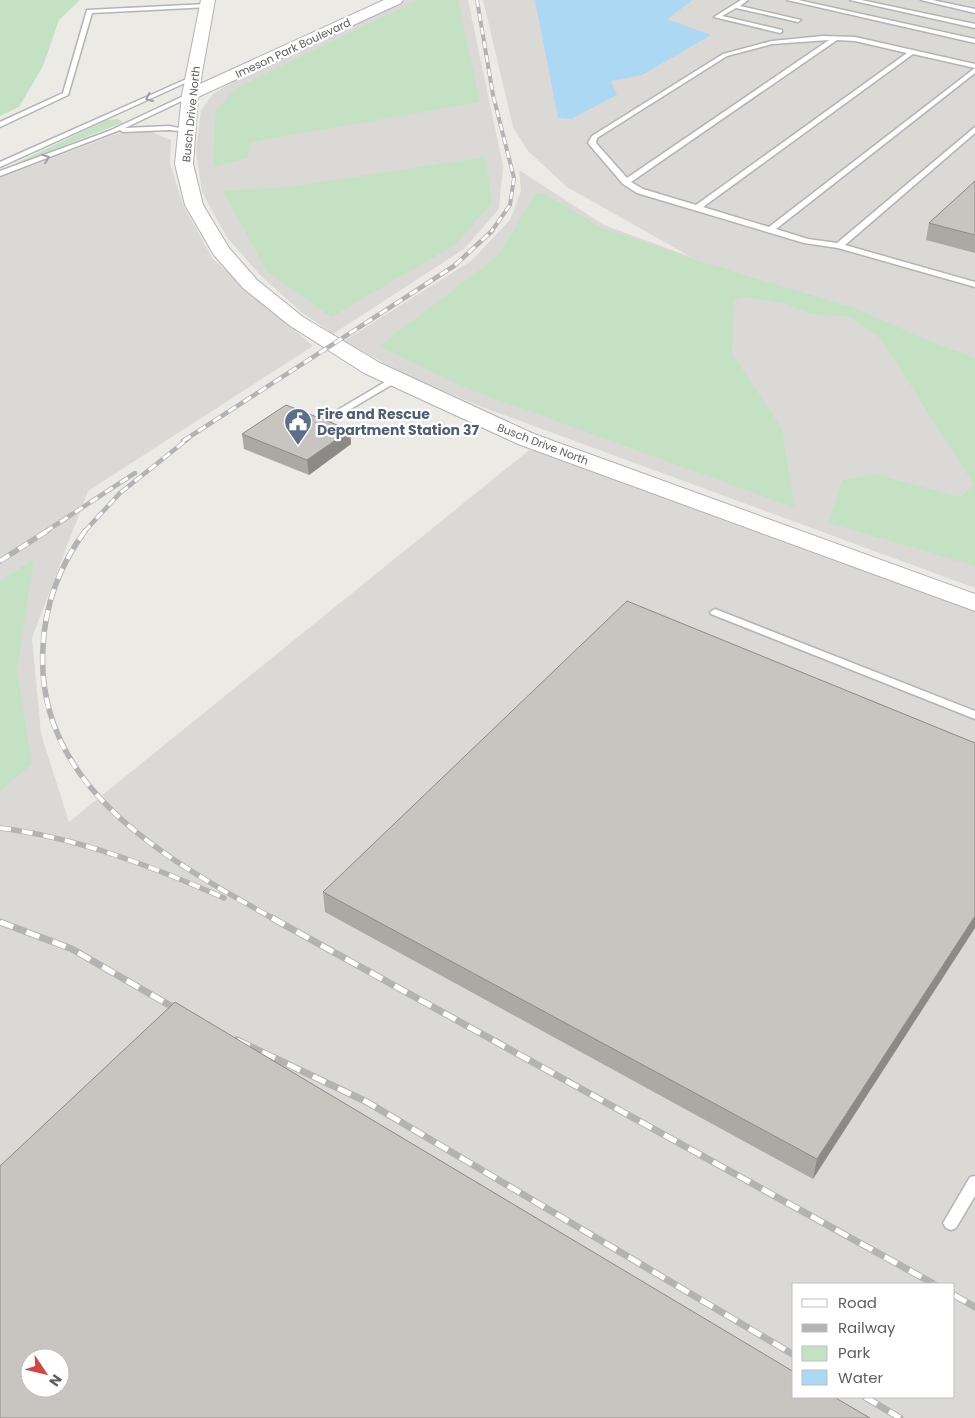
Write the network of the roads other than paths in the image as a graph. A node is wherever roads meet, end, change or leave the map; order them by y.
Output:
1 (362, 0) edge
2 (396, 0) edge
3 (745, 0) edge
4 (790, 0) edge
5 (853, 0) edge
6 (924, 0) edge
7 (956, 0) edge
8 (932, 1) edge
9 (207, 3) edge
10 (975, 4) edge
11 (734, 6) junction
12 (975, 11) edge
13 (914, 13) junction
14 (798, 20) dead end
15 (899, 24) junction
16 (975, 26) edge
17 (780, 31) dead end
18 (838, 37) junction
19 (975, 41) edge
20 (912, 52) junction
21 (975, 66) edge
22 (975, 70) edge
23 (192, 86) junction
24 (0, 125) edge
25 (975, 129) edge
26 (187, 131) junction
27 (111, 132) junction
28 (0, 165) edge
29 (0, 174) edge
30 (626, 182) junction
31 (697, 208) junction
32 (770, 230) junction
33 (839, 246) junction
34 (975, 285) edge
35 (396, 380) junction
36 (324, 421) edge
37 (975, 603) edge
38 (715, 612) dead end
39 (975, 715) edge
40 (975, 1182) edge
41 (951, 1223) dead end

1 - 23 street, Imeson Park Boulevard
2 - 23 street, Imeson Park Boulevard
3 - 11 lane
4 - 15 lane
5 - 13 lane
6 - 8 lane
7 - 10 lane
8 - 12 lane
8 - 13 lane
9 - 23 street, Busch Drive North
9 - 24 lane
11 - 14 lane
11 - 17 lane
13 - 15 lane
13 - 16 lane
15 - 19 lane
18 - 20 lane
18 - 30 lane
18 - 30 lane
20 - 21 lane
20 - 31 lane
22 - 32 lane
23 - 26 street, Busch Drive North
23 - 27 lane
23 -> 28 lane
25 - 33 lane
26 - 27 lane
26 - 35 street, Busch Drive North
29 -> 27 lane
30 - 31 lane
31 - 32 lane
32 - 33 lane
33 - 34 lane
35 - 36 lane
35 - 37 street, Busch Drive North
38 - 39 lane
40 - 41 lane

